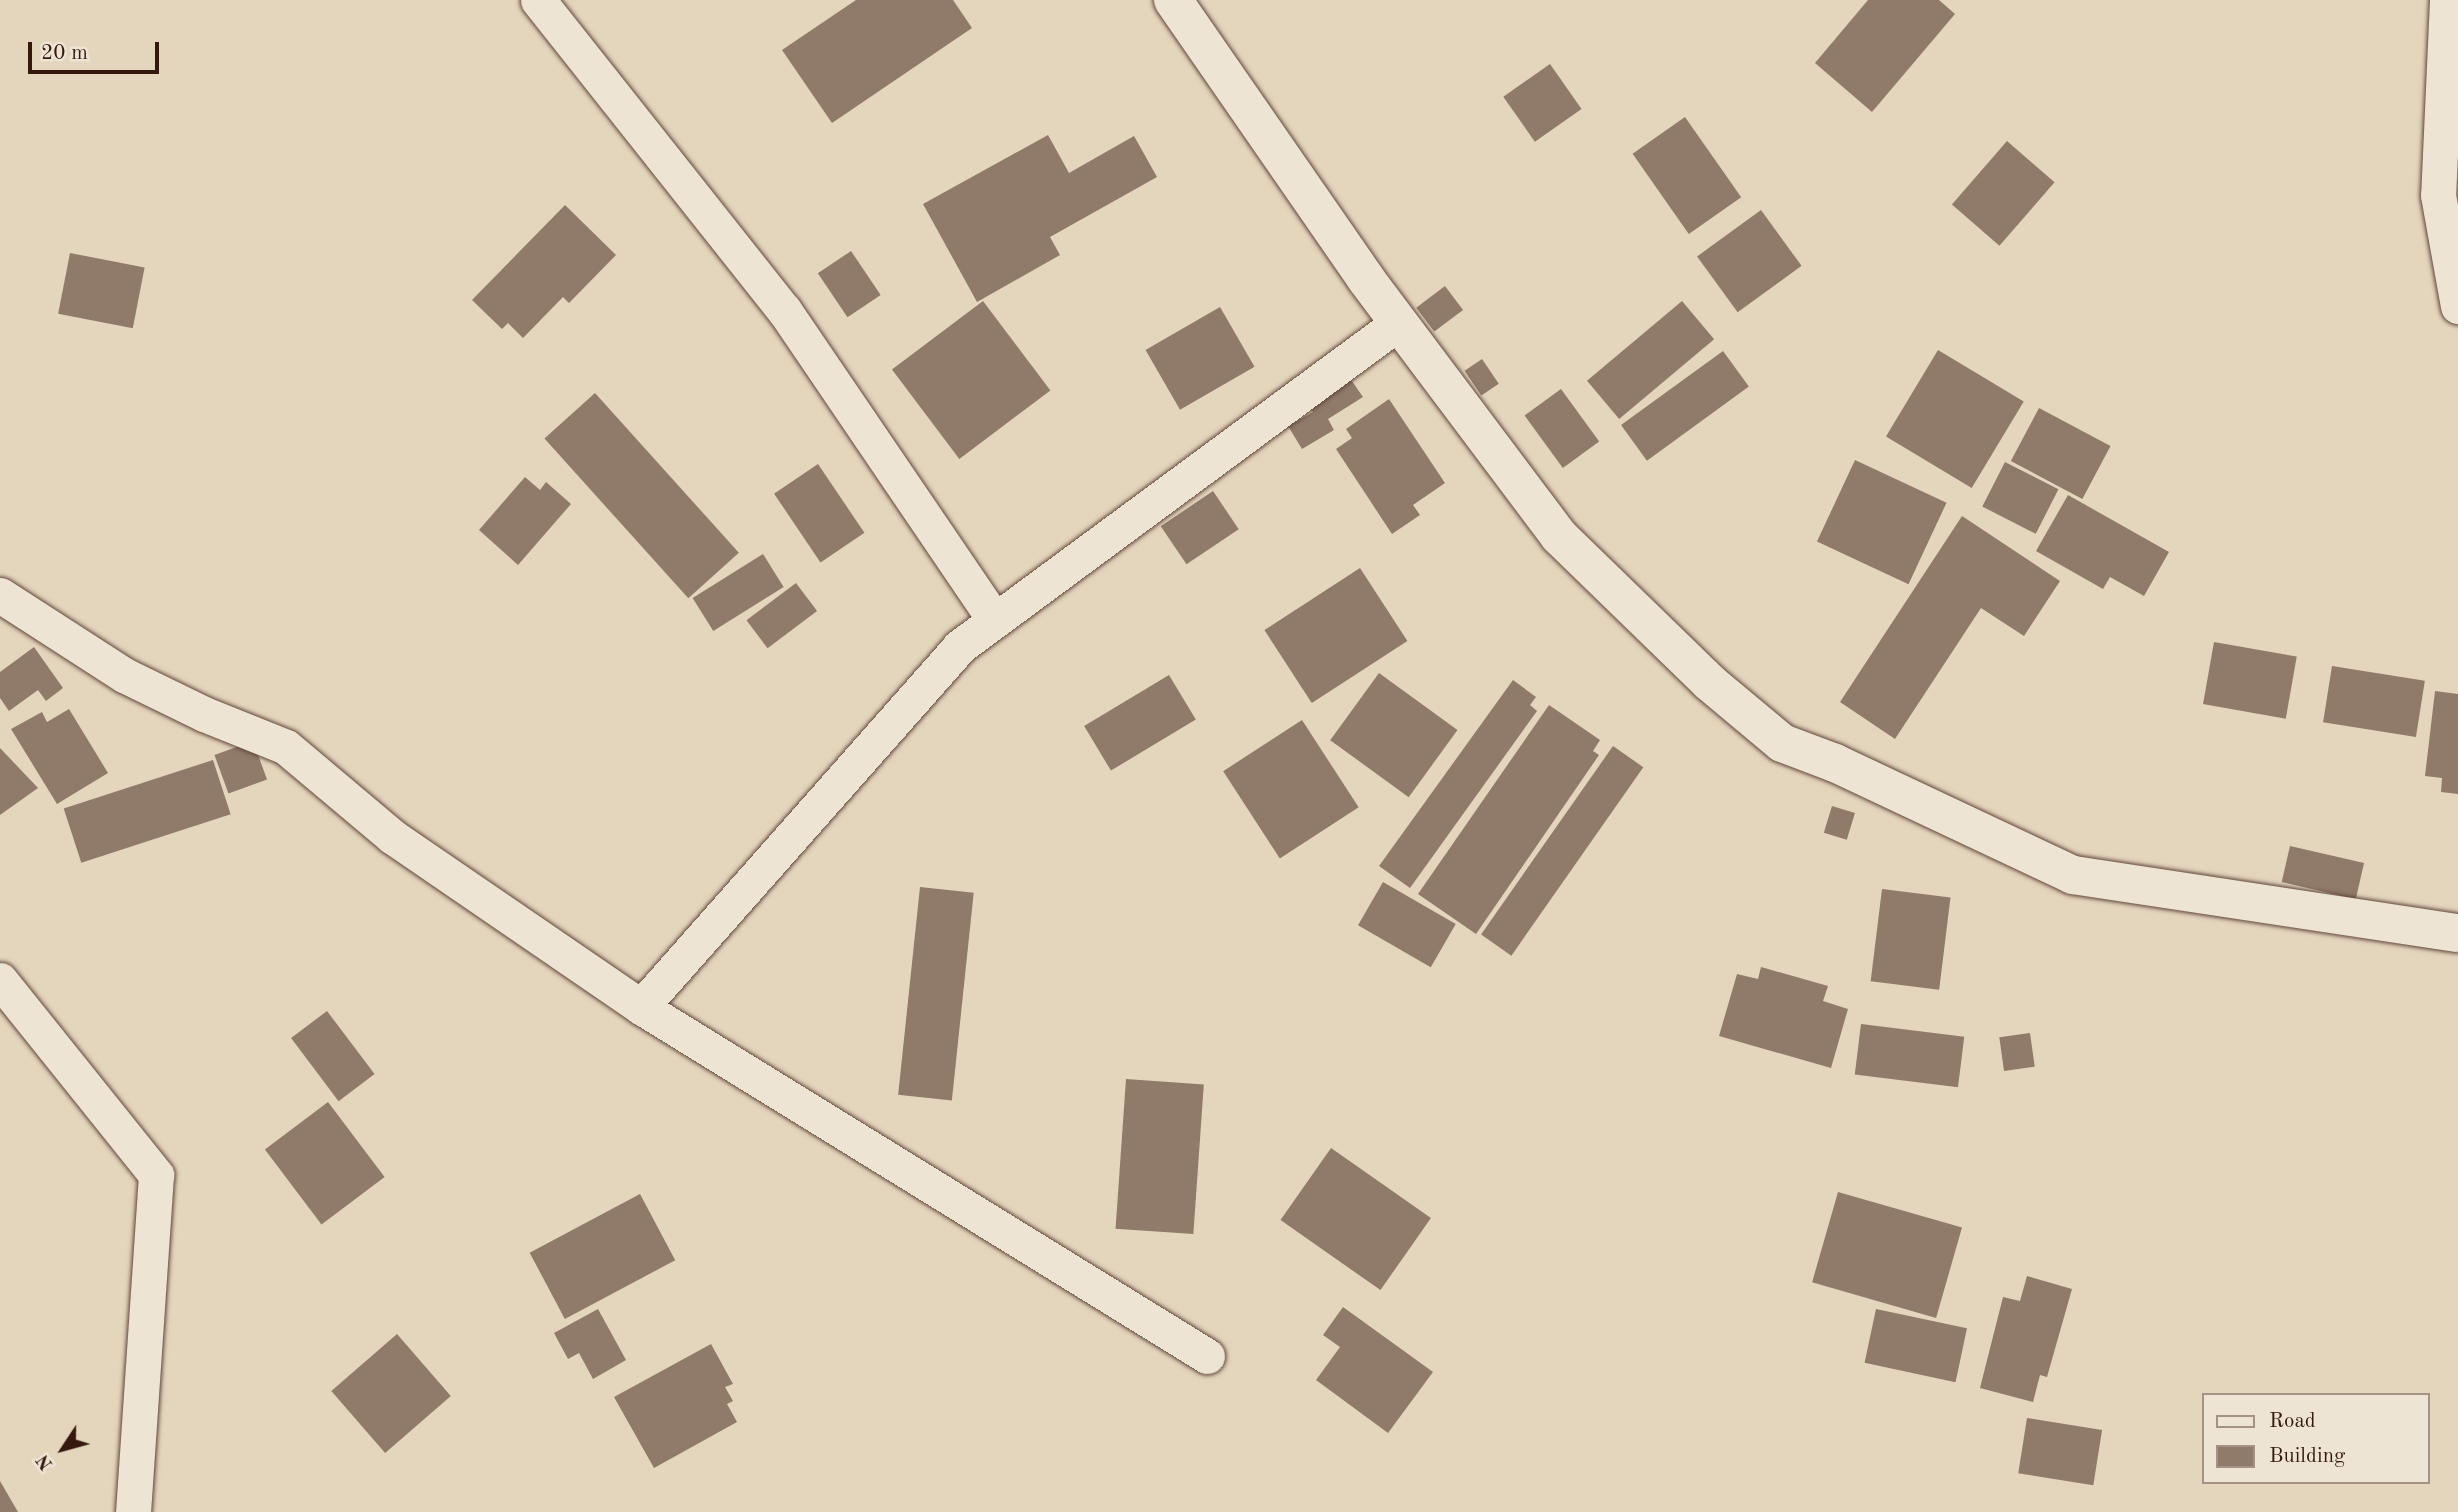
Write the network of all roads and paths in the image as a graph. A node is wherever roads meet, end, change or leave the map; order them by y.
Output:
1 (538, 0) edge
2 (1173, 0) edge
3 (2447, 0) edge
4 (2458, 306) edge
5 (1398, 323) junction
6 (0, 594) edge
7 (995, 620) junction
8 (2458, 933) edge
9 (0, 980) edge
10 (641, 1007) junction
11 (1207, 1356) dead end
12 (133, 1512) edge

1 - 7 street
2 - 5 street
3 - 4 street
5 - 7 street
5 - 8 street
6 - 10 street
7 - 10 street
9 - 12 street
10 - 11 street

